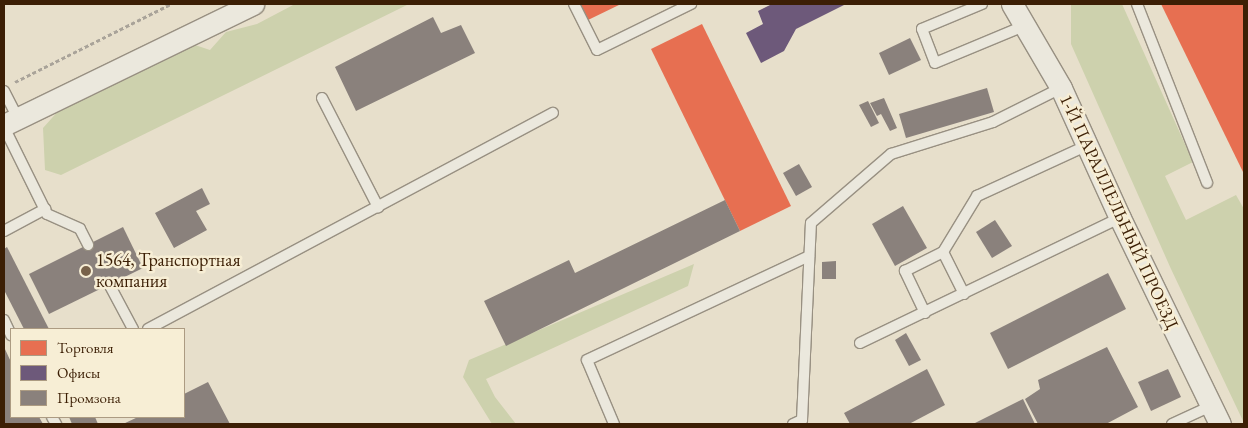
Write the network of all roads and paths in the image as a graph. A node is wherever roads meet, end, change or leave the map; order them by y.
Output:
1 (171, 4) edge
2 (253, 4) edge
3 (574, 4) edge
4 (691, 4) edge
5 (982, 4) edge
6 (1012, 4) edge
7 (1137, 4) edge
8 (1024, 26) junction
9 (12, 84) dead end
10 (1061, 88) junction
11 (4, 91) edge
12 (322, 98) dead end
13 (553, 113) dead end
14 (8, 124) edge
15 (1088, 145) junction
16 (1207, 183) dead end
17 (378, 207) junction
18 (45, 209) junction
19 (1120, 218) junction
20 (4, 231) edge
21 (88, 244) dead end
22 (943, 252) junction
23 (809, 256) junction
24 (109, 284) dead end
25 (964, 294) junction
26 (925, 313) junction
27 (4, 320) edge
28 (132, 328) edge
29 (150, 328) edge
30 (10, 333) edge
31 (860, 343) dead end
32 (1216, 415) edge
33 (614, 424) edge
34 (793, 424) edge
35 (1172, 424) edge

1 - 9 path
2 - 14 street
3 - 4 lane
5 - 8 lane
6 - 8 street, 1-Й ПАРАЛЛЕЛЬНЫЙ ПРОЕЗД
7 - 16 lane
8 - 10 street, 1-Й ПАРАЛЛЕЛЬНЫЙ ПРОЕЗД
10 - 15 street, 1-Й ПАРАЛЛЕЛЬНЫЙ ПРОЕЗД
10 - 23 lane
11 - 14 lane
12 - 17 lane
13 - 17 lane
14 - 18 lane
15 - 19 street, 1-Й ПАРАЛЛЕЛЬНЫЙ ПРОЕЗД
15 - 22 lane
17 - 29 lane
18 - 20 lane
18 - 21 lane
19 - 25 lane
19 - 32 street, 1-Й ПАРАЛЛЕЛЬНЫЙ ПРОЕЗД
22 - 25 lane
22 - 26 lane
23 - 33 lane
23 - 34 lane
24 - 28 lane
25 - 26 lane
26 - 31 lane
27 - 30 lane
32 - 35 lane

